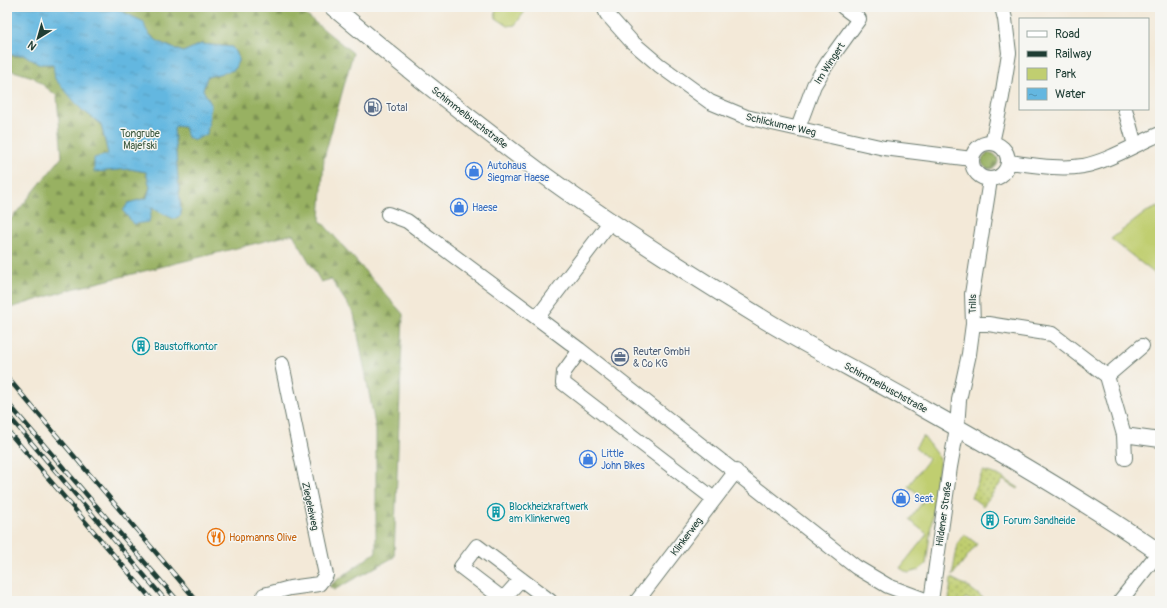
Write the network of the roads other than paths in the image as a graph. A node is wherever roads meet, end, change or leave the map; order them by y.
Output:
1 (334, 7) edge
2 (604, 7) edge
3 (843, 7) edge
4 (1002, 7) edge
5 (1126, 110) edge
6 (798, 128) junction
7 (1160, 134) edge
8 (992, 143) junction
9 (1135, 145) junction
10 (972, 159) junction
11 (1009, 162) junction
12 (990, 180) junction
13 (388, 214) dead end
14 (612, 221) junction
15 (537, 318) junction
16 (972, 324) junction
17 (1142, 346) dead end
18 (580, 350) junction
19 (282, 364) dead end
20 (1108, 376) junction
21 (958, 428) junction
22 (1124, 436) junction
23 (1160, 440) edge
24 (1125, 458) dead end
25 (736, 471) junction
26 (714, 499) junction
27 (1159, 553) edge
28 (521, 579) dead end
29 (266, 601) edge
30 (550, 601) edge
31 (637, 601) edge
32 (928, 601) edge
33 (931, 601) edge
34 (1120, 601) edge

1 - 14 main road, Schimmelbuschstraße
2 - 6 street, Schlickumer Weg
3 - 6 street, Im Wingert
4 - 8 street
5 - 9 street
6 - 10 street, Schlickumer Weg
7 - 9 street
8 - 10 street
8 - 11 street
9 - 11 street
10 - 12 street
11 - 12 street
12 - 16 street, Trills
13 - 15 street
14 - 15 street
14 - 21 main road, Schimmelbuschstraße
15 - 18 street
16 - 20 street
16 - 21 street, Trills
17 - 20 street
18 - 25 street
18 - 26 street
19 - 29 street, Ziegeleiweg
20 - 22 street
21 - 27 main road, Schimmelbuschstraße
21 - 33 street, Hildener Straße
22 - 23 street
22 - 24 street
25 - 26 street, Klinkerweg
25 - 32 street
26 - 31 street, Klinkerweg
27 - 34 street
28 - 30 street

